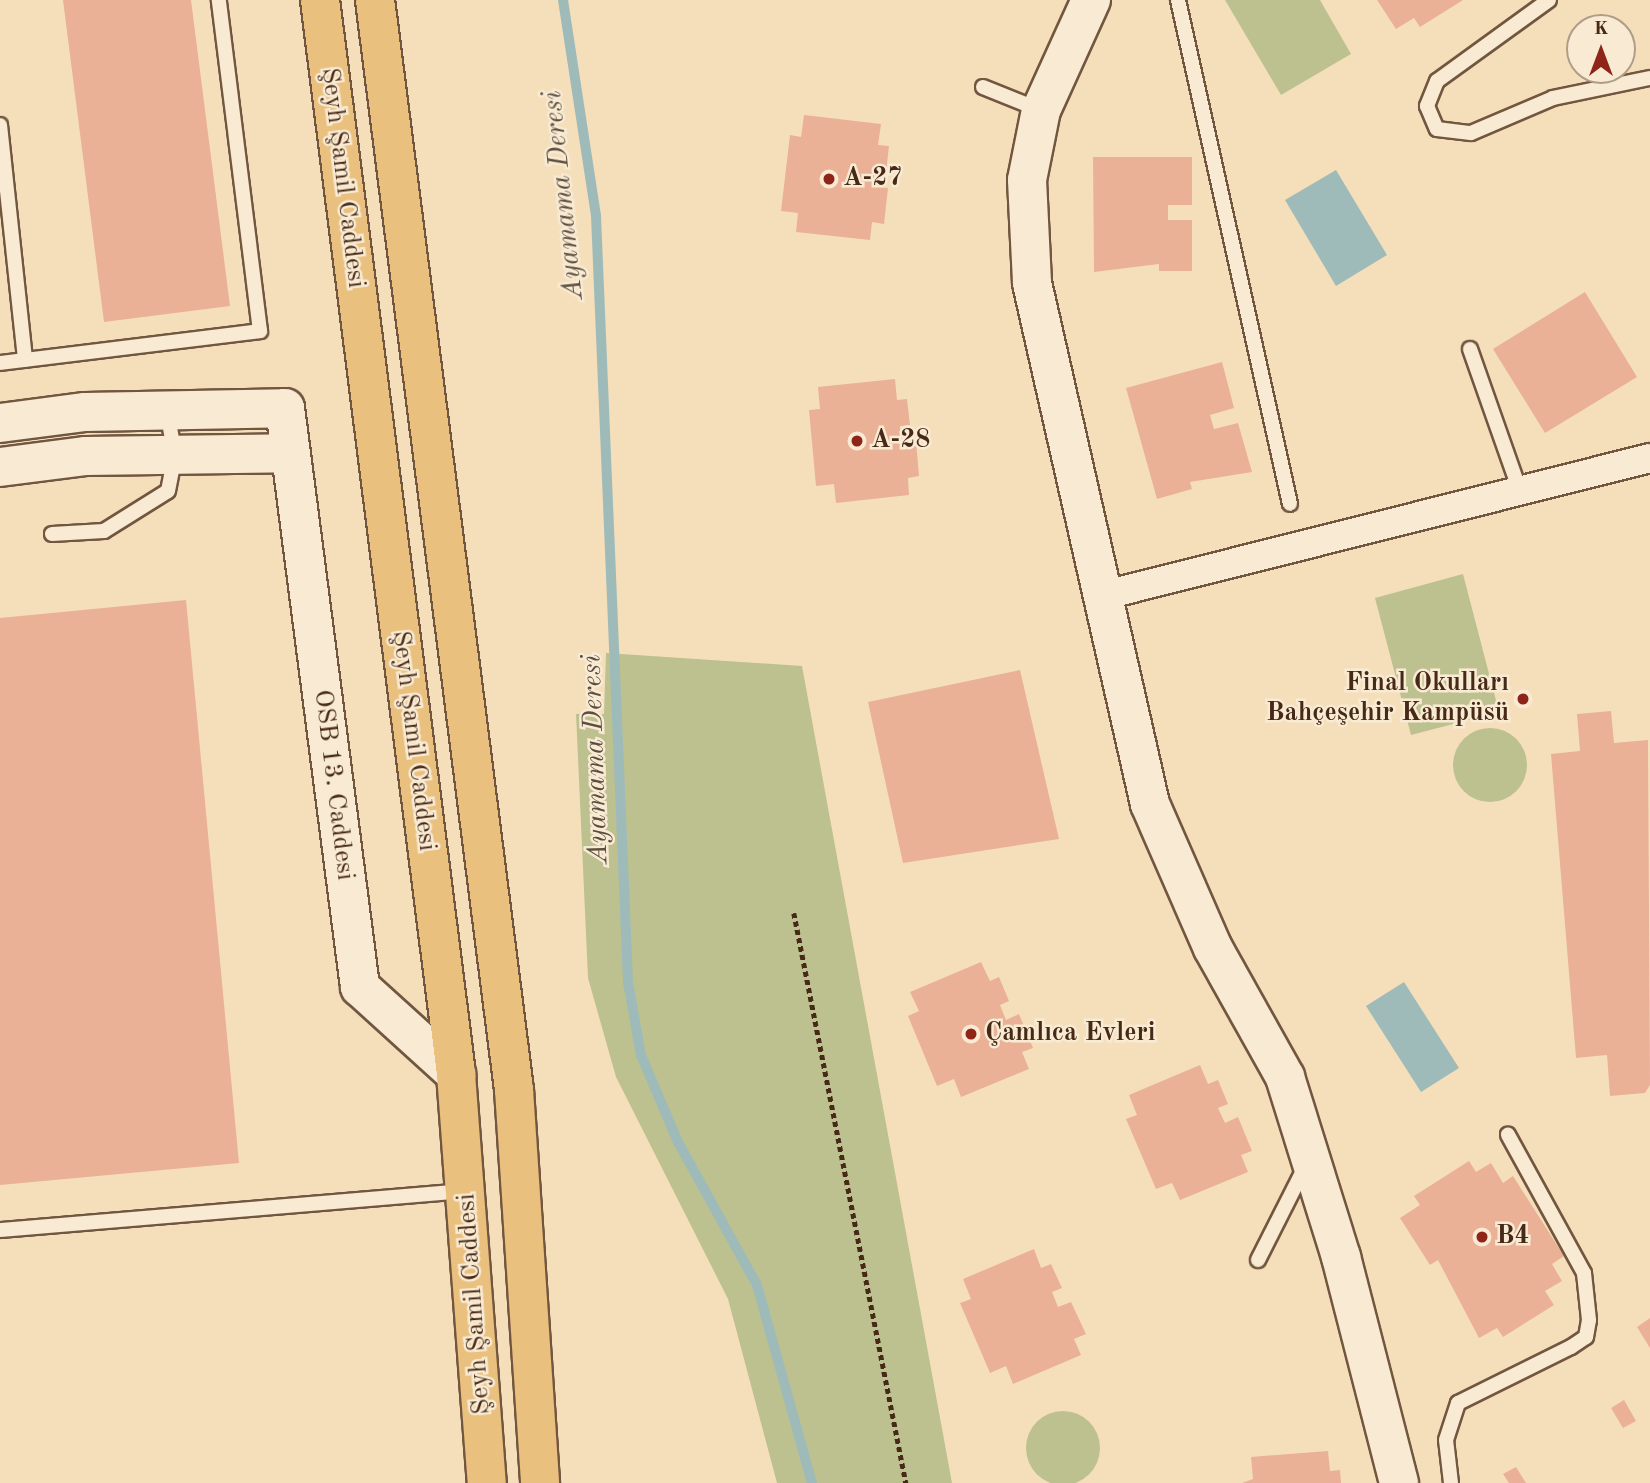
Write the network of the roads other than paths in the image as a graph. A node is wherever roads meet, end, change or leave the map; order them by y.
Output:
1 (219, 0) edge
2 (320, 0) edge
3 (375, 0) edge
4 (1091, 0) edge
5 (1178, 0) edge
6 (1549, 0) edge
7 (1650, 78) edge
8 (983, 87) dead end
9 (1041, 110) junction
10 (0, 125) edge
11 (1470, 349) dead end
12 (25, 360) junction
13 (0, 363) edge
14 (167, 411) junction
15 (0, 423) edge
16 (290, 453) junction
17 (174, 455) junction
18 (1650, 458) edge
19 (0, 467) edge
20 (1519, 488) junction
21 (1290, 503) dead end
22 (52, 534) dead end
23 (1101, 596) junction
24 (456, 1074) junction
25 (1508, 1135) dead end
26 (1311, 1155) junction
27 (468, 1191) junction
28 (0, 1230) edge
29 (1258, 1260) dead end
30 (487, 1483) edge
31 (540, 1483) edge
32 (1399, 1483) edge
33 (1451, 1483) edge

1 - 12 lane
2 - 24 main road, Şeyh Şamil Caddesi
3 - 31 main road, Şeyh Şamil Caddesi
4 - 9 street
5 - 21 lane
6 - 7 lane
8 - 9 lane
9 - 23 street
10 - 12 lane
11 - 20 lane
12 - 13 lane
14 - 15 street, OSB 13. Caddesi
14 - 16 street, OSB 13. Caddesi
14 - 17 lane
16 - 17 street
16 - 24 street, OSB 13. Caddesi
17 - 19 street
17 - 22 lane
18 - 20 street
20 - 23 street
23 - 26 street
24 - 27 main road, Şeyh Şamil Caddesi
25 - 33 lane
26 - 29 lane
26 - 32 street
27 - 28 lane
27 - 30 main road, Şeyh Şamil Caddesi

